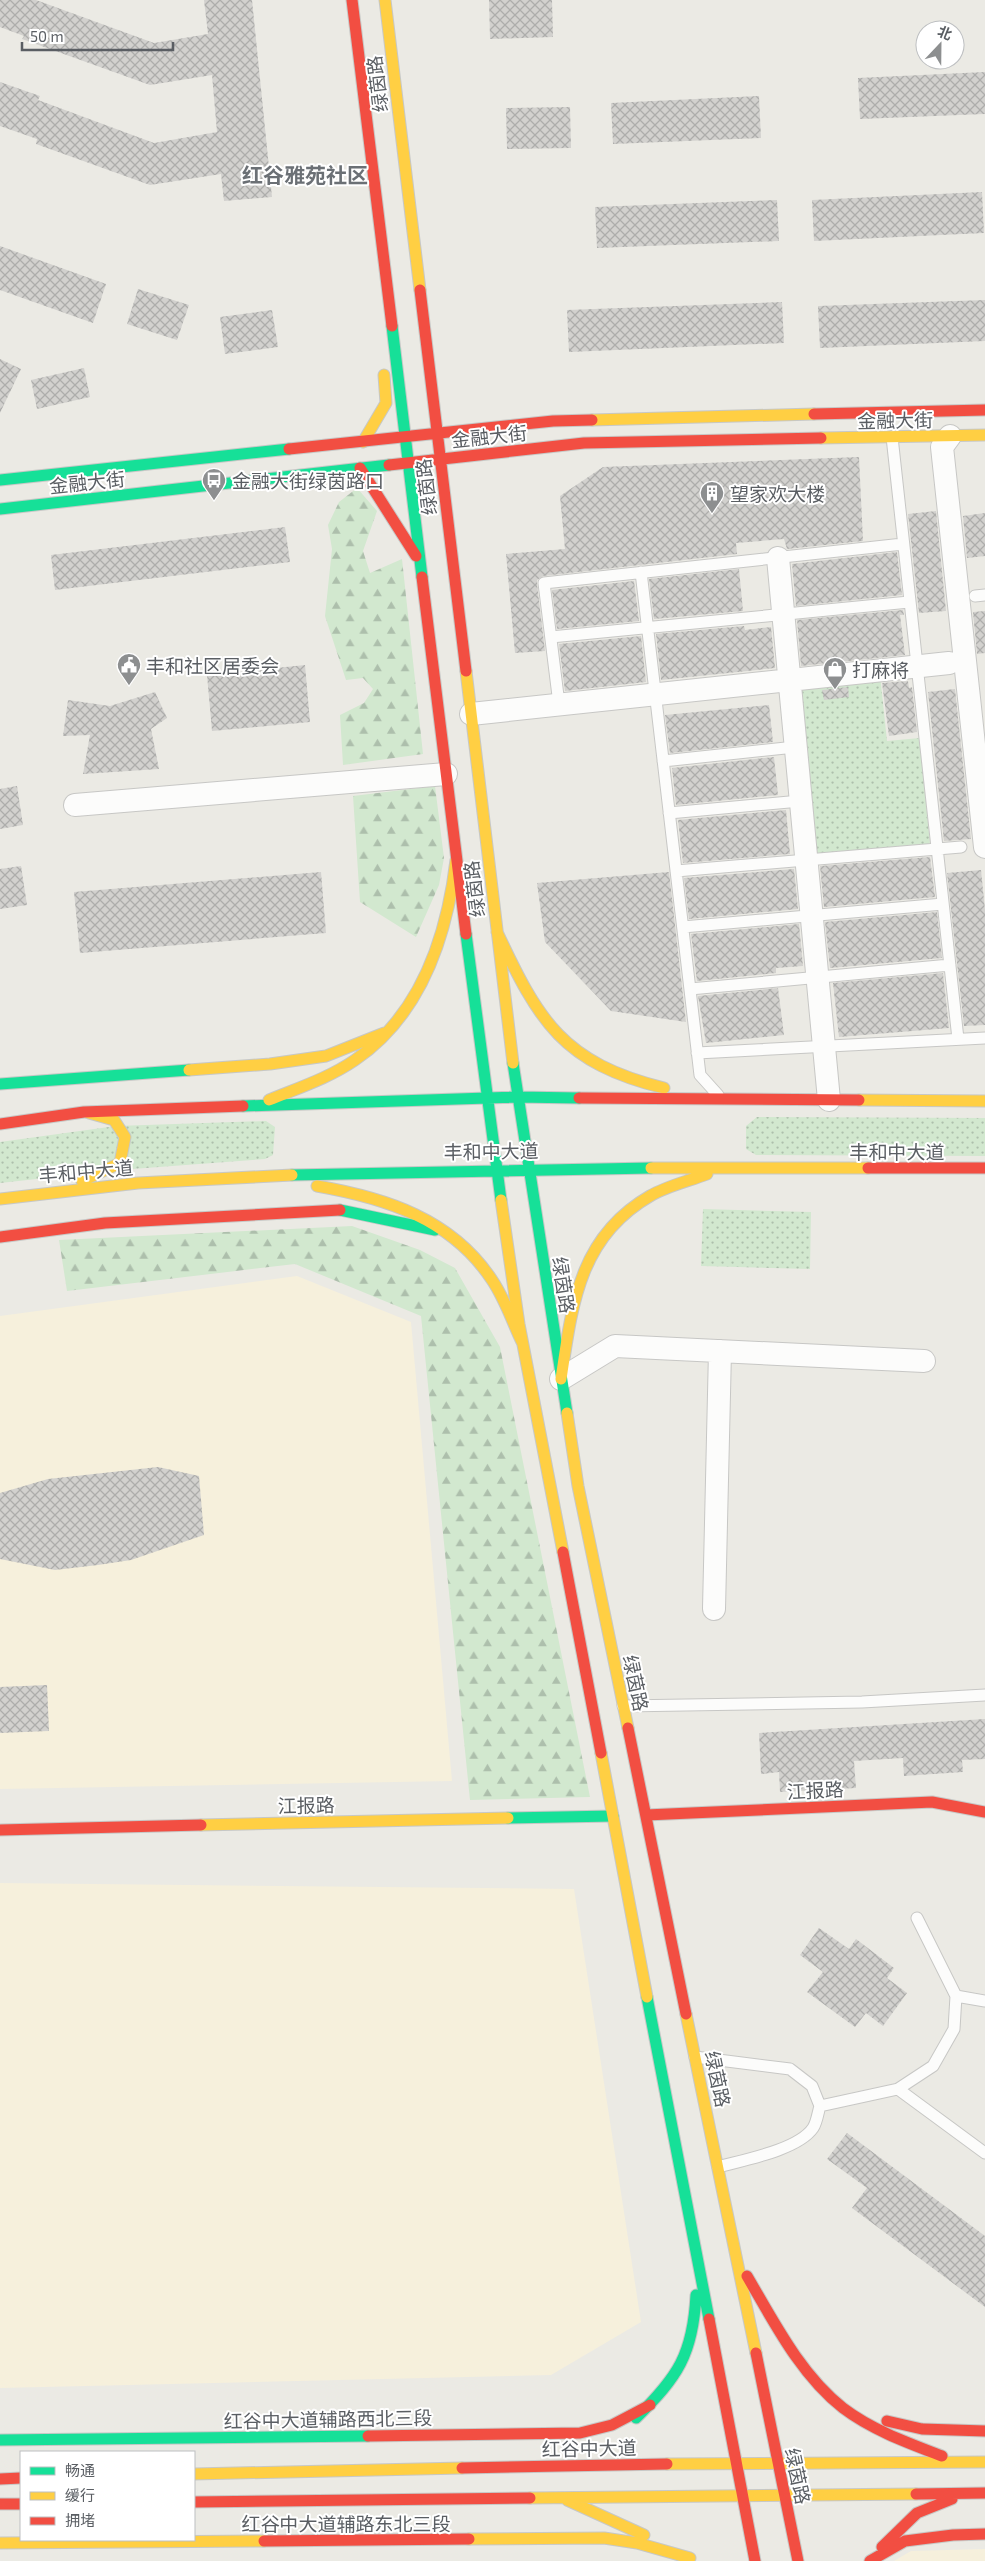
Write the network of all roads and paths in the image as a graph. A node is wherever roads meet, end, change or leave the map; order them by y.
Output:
1 (352, 0) edge
2 (385, 0) edge
3 (386, 282) junction
4 (378, 309) dead end
5 (383, 367) dead end
6 (985, 410) edge
7 (437, 434) junction
8 (950, 436) junction
9 (985, 436) edge
10 (405, 437) junction
11 (892, 437) junction
12 (363, 442) junction
13 (440, 459) junction
14 (408, 463) junction
15 (360, 468) junction
16 (0, 480) edge
17 (0, 509) edge
18 (902, 544) junction
19 (778, 558) junction
20 (420, 562) junction
21 (641, 572) junction
22 (909, 602) junction
23 (782, 614) junction
24 (648, 627) junction
25 (551, 637) junction
26 (949, 663) dead end
27 (916, 666) junction
28 (788, 680) junction
29 (654, 695) junction
30 (559, 704) junction
31 (471, 714) junction
32 (795, 747) junction
33 (663, 761) junction
34 (446, 774) junction
35 (981, 781) edge
36 (800, 801) junction
37 (75, 804) dead end
38 (669, 812) junction
39 (961, 847) dead end
40 (985, 847) edge
41 (937, 849) junction
42 (806, 859) junction
43 (456, 860) junction
44 (676, 871) junction
45 (943, 904) junction
46 (811, 915) junction
47 (683, 927) junction
48 (497, 932) junction
49 (950, 965) junction
50 (817, 978) junction
51 (690, 989) junction
52 (390, 1030) junction
53 (985, 1038) edge
54 (958, 1039) junction
55 (823, 1047) junction
56 (697, 1053) junction
57 (0, 1084) edge
58 (517, 1097) junction
59 (486, 1098) junction
60 (722, 1099) junction
61 (828, 1100) junction
62 (985, 1102) edge
63 (256, 1106) junction
64 (84, 1112) junction
65 (0, 1124) edge
66 (496, 1168) junction
67 (528, 1168) junction
68 (724, 1168) junction
69 (985, 1168) edge
70 (259, 1176) junction
71 (67, 1188) junction
72 (0, 1199) edge
73 (446, 1232) junction
74 (0, 1237) edge
75 (522, 1342) junction
76 (720, 1352) junction
77 (924, 1361) dead end
78 (562, 1379) junction
79 (714, 1609) dead end
80 (985, 1695) edge
81 (624, 1706) junction
82 (985, 1812) edge
83 (646, 1815) junction
84 (613, 1816) junction
85 (0, 1830) edge
86 (917, 1918) dead end
87 (956, 1996) junction
88 (985, 2000) edge
89 (695, 2057) junction
90 (898, 2089) junction
91 (820, 2106) junction
92 (985, 2152) edge
93 (718, 2167) junction
94 (736, 2257) junction
95 (698, 2264) junction
96 (835, 2402) junction
97 (650, 2405) junction
98 (985, 2431) edge
99 (616, 2437) dead end
100 (0, 2440) edge
101 (595, 2452) dead end
102 (736, 2462) junction
103 (777, 2462) junction
104 (958, 2462) junction
105 (985, 2462) edge
106 (574, 2466) junction
107 (195, 2474) edge
108 (20, 2478) edge
109 (0, 2479) edge
110 (964, 2493) junction
111 (985, 2493) edge
112 (743, 2495) junction
113 (785, 2495) junction
114 (561, 2497) junction
115 (195, 2502) edge
116 (0, 2504) edge
117 (20, 2504) edge
118 (985, 2534) edge
119 (0, 2543) edge
120 (692, 2560) edge
121 (755, 2561) edge
122 (798, 2561) edge
123 (869, 2561) edge

1 - 3 main road, 绿茵路
2 - 7 main road, 绿茵路
3 - 4 main road
3 - 10 main road, 绿茵路
5 - 12 main road
6 - 7 main road, 金融大街
7 - 10 main road, 金融大街
7 - 13 main road, 绿茵路
8 - 9 main road, 金融大街
8 - 11 main road, 金融大街
8 - 35 street
10 - 12 main road, 金融大街
10 - 14 main road, 绿茵路
11 - 13 main road, 金融大街
11 - 18 lane
12 - 16 main road, 金融大街
13 - 14 main road, 金融大街
13 - 31 main road, 绿茵路
14 - 15 main road, 金融大街
14 - 20 main road, 绿茵路
15 - 17 main road, 金融大街
15 - 20 main road
18 - 19 lane
18 - 22 lane
19 - 21 lane
19 - 23 street
20 - 34 main road, 绿茵路
21 - 24 lane
21 - 25 lane
22 - 23 lane
22 - 27 lane
23 - 24 lane
23 - 28 street
24 - 25 lane
24 - 29 lane
25 - 30 lane
26 - 27 street
27 - 28 street
27 - 41 lane
28 - 29 street
28 - 32 street
29 - 30 street
29 - 33 lane
30 - 31 street
31 - 48 main road, 绿茵路
32 - 33 lane
32 - 36 street
33 - 38 lane
34 - 37 street
34 - 43 main road, 绿茵路
35 - 40 street
36 - 38 lane
36 - 42 street
38 - 44 lane
39 - 41 lane
41 - 42 lane
41 - 45 lane
42 - 44 lane
42 - 46 street
43 - 52 main road
43 - 59 main road, 绿茵路
44 - 47 lane
45 - 46 lane
45 - 49 lane
46 - 47 lane
46 - 50 street
47 - 51 lane
48 - 58 main road, 绿茵路
48 - 60 main road
49 - 50 lane
49 - 54 lane
50 - 51 lane
50 - 55 street
51 - 56 lane
52 - 57 main road
52 - 63 main road
53 - 54 lane
54 - 55 lane
55 - 56 lane
55 - 61 street
56 - 60 lane
58 - 59 main road
58 - 60 main road
58 - 67 main road, 绿茵路
59 - 63 main road
59 - 66 main road, 绿茵路
60 - 61 main road
61 - 62 main road
63 - 64 main road
64 - 65 main road
64 - 71 main road
66 - 67 main road, 丰和中大道
66 - 70 main road, 丰和中大道
66 - 75 main road, 绿茵路
67 - 68 main road, 丰和中大道
67 - 78 main road, 绿茵路
68 - 69 main road, 丰和中大道
68 - 78 main road
70 - 71 main road, 丰和中大道
70 - 73 main road
71 - 72 main road, 丰和中大道
73 - 74 main road
73 - 75 main road
75 - 84 main road, 绿茵路
76 - 77 street
76 - 78 street
76 - 79 street
78 - 81 main road, 绿茵路
80 - 81 lane
81 - 83 main road, 绿茵路
82 - 83 main road, 江报路
83 - 89 main road, 绿茵路
84 - 85 main road, 江报路
84 - 95 main road, 绿茵路
86 - 87 lane
87 - 88 lane
87 - 90 lane
89 - 91 lane
89 - 93 main road, 绿茵路
90 - 91 lane
90 - 92 lane
91 - 93 lane
93 - 94 main road, 绿茵路
94 - 96 main road
94 - 103 main road, 绿茵路
95 - 97 main road
95 - 102 main road, 绿茵路
96 - 98 main road
96 - 104 main road
97 - 99 main road
97 - 100 main road, 红谷中大道辅路西北三段
101 - 106 main road
102 - 103 main road, 红谷中大道
102 - 106 main road, 红谷中大道
102 - 112 main road, 绿茵路
103 - 104 main road, 红谷中大道
103 - 113 main road, 绿茵路
104 - 105 main road, 红谷中大道
106 - 107 main road, 红谷中大道
108 - 109 main road
110 - 111 main road
110 - 113 main road
110 - 123 main road
112 - 113 main road
112 - 114 main road
112 - 121 main road, 绿茵路
113 - 122 main road, 绿茵路
114 - 115 main road
114 - 120 main road
116 - 117 main road
118 - 123 main road
119 - 120 main road, 红谷中大道辅路东北三段

